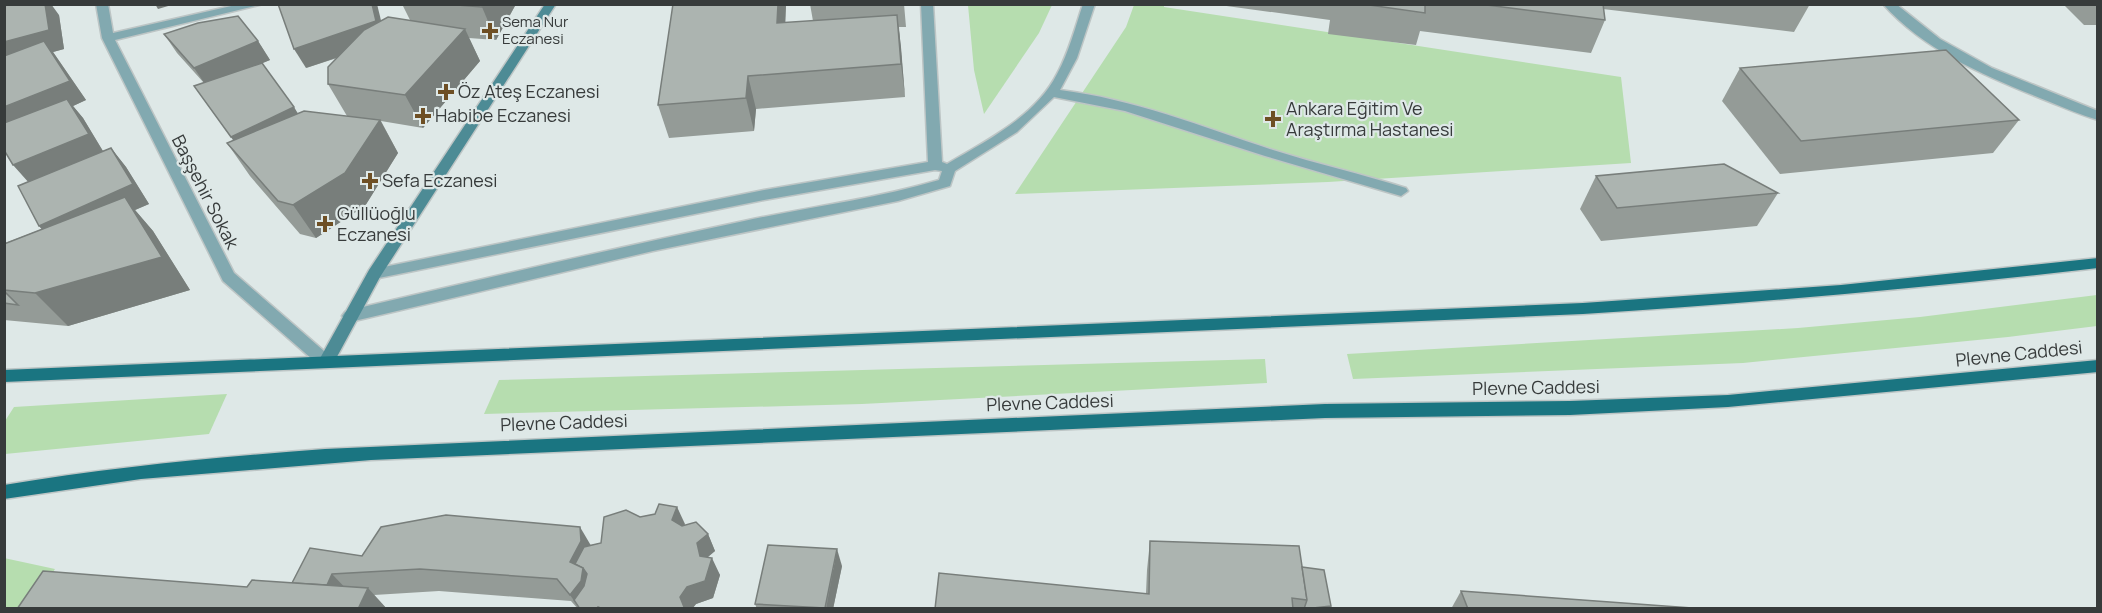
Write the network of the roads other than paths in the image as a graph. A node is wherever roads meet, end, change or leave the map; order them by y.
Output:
1 (102, 4) edge
2 (258, 4) edge
3 (551, 4) edge
4 (927, 4) edge
5 (1089, 4) edge
6 (1888, 4) edge
7 (108, 38) junction
8 (1051, 93) junction
9 (2097, 116) edge
10 (942, 167) junction
11 (1401, 191) dead end
12 (2097, 264) edge
13 (374, 274) junction
14 (350, 316) junction
15 (326, 362) junction
16 (2097, 366) edge
17 (4, 376) edge
18 (4, 492) edge

1 - 7 street, Başşehir Sokak
2 - 7 street
3 - 13 main road
4 - 10 street
5 - 8 street
6 - 9 street
7 - 15 street, Başşehir Sokak
8 - 10 street
8 - 11 street
10 - 13 street
10 - 14 street
12 - 15 main road
13 - 14 main road
14 - 15 main road
15 - 17 main road
16 - 18 main road, Plevne Caddesi

